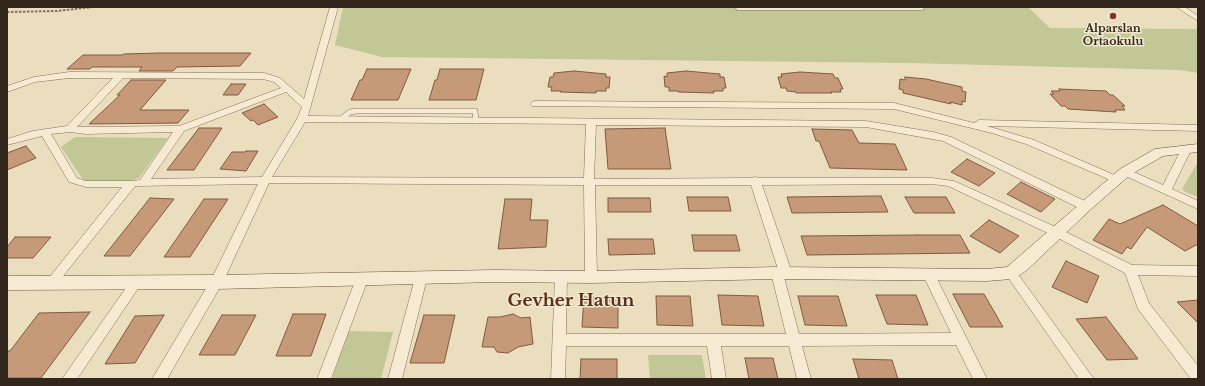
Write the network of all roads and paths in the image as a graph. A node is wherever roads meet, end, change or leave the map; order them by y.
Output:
1 (93, 7) edge
2 (334, 7) edge
3 (1180, 7) edge
4 (738, 8) edge
5 (818, 8) edge
6 (922, 8) dead end
7 (7, 12) edge
8 (1198, 19) edge
9 (120, 76) junction
10 (7, 89) edge
11 (287, 89) junction
12 (535, 104) dead end
13 (307, 106) junction
14 (302, 120) junction
15 (591, 122) junction
16 (957, 122) junction
17 (1198, 128) edge
18 (70, 129) junction
19 (180, 129) junction
20 (45, 132) junction
21 (7, 142) edge
22 (1192, 148) edge
23 (1120, 176) junction
24 (265, 180) junction
25 (755, 180) junction
26 (589, 182) junction
27 (143, 183) junction
28 (131, 184) junction
29 (1166, 189) junction
30 (1198, 205) edge
31 (1085, 206) junction
32 (1056, 232) junction
33 (1130, 270) junction
34 (1198, 271) edge
35 (1011, 272) junction
36 (781, 273) junction
37 (929, 275) junction
38 (561, 276) junction
39 (421, 278) junction
40 (590, 278) junction
41 (362, 279) junction
42 (7, 282) edge
43 (52, 282) junction
44 (137, 282) junction
45 (217, 282) junction
46 (960, 339) junction
47 (560, 340) junction
48 (794, 340) junction
49 (713, 341) junction
50 (1198, 377) edge
51 (69, 379) edge
52 (159, 379) edge
53 (324, 379) edge
54 (396, 379) edge
55 (558, 379) edge
56 (719, 379) edge
57 (804, 379) edge
58 (980, 379) edge
59 (1087, 379) edge

1 - 7 path
2 - 13 street
3 - 8 street
4 - 5 lane
5 - 6 lane
9 - 10 street
9 - 11 street
9 - 18 street
11 - 13 street
11 - 19 street
12 - 16 street
13 - 14 street
14 - 15 street
14 - 24 street
15 - 26 street
15 - 31 street
16 - 17 street
16 - 23 street
18 - 19 street
18 - 20 street
19 - 27 street
20 - 21 street
20 - 28 street
22 - 23 street
22 - 29 street
23 - 29 street
23 - 31 street
24 - 26 street
24 - 27 street
24 - 45 street
25 - 26 street
25 - 32 street
25 - 36 street
26 - 40 street
27 - 28 street
28 - 43 street
29 - 30 street
31 - 32 street
32 - 33 street
32 - 35 street
33 - 34 street
33 - 50 street
35 - 37 street
35 - 59 street
36 - 37 street
36 - 40 street
36 - 48 street
37 - 46 street
38 - 39 street
38 - 40 street
38 - 47 street
39 - 41 street
39 - 54 street
41 - 45 street
41 - 53 street
42 - 43 street
43 - 44 street
44 - 45 street
44 - 51 street
45 - 52 street
46 - 48 street
46 - 58 street
47 - 49 street
47 - 55 street
48 - 49 street
48 - 57 street
49 - 56 street

